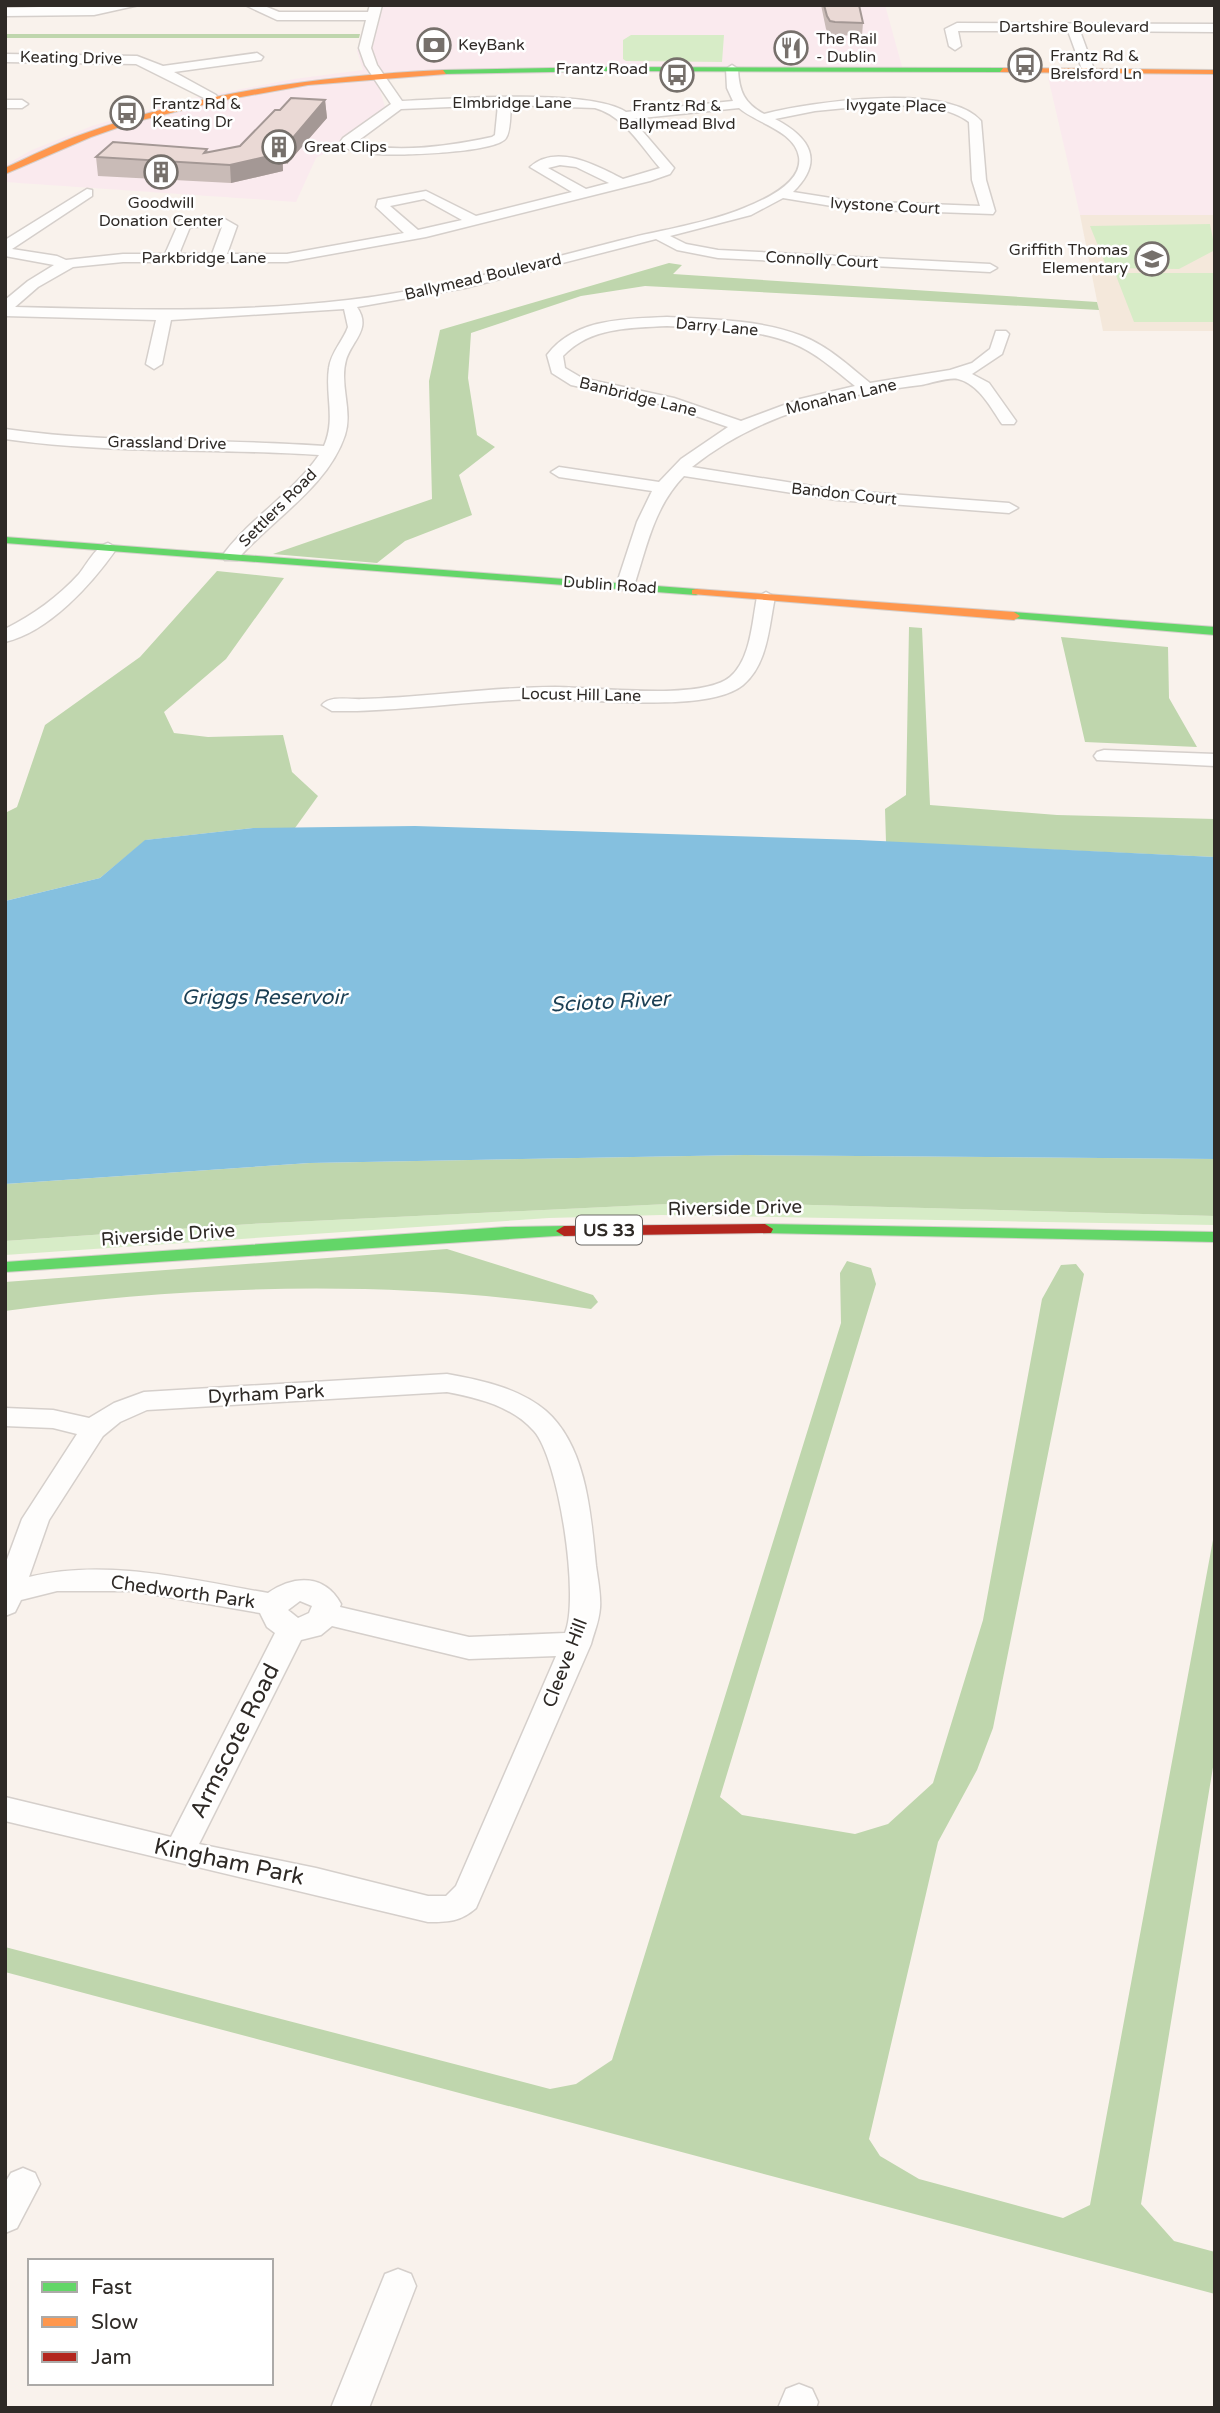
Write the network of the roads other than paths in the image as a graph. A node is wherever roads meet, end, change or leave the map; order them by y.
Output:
1 (133, 5) edge
2 (251, 5) edge
3 (1002, 10) dead end
4 (374, 11) edge
5 (5, 12) edge
6 (1213, 23) edge
7 (1008, 27) junction
8 (1073, 27) junction
9 (955, 46) dead end
10 (257, 57) dead end
11 (5, 58) edge
12 (732, 69) junction
13 (161, 70) junction
14 (1089, 72) junction
15 (1215, 72) edge
16 (378, 74) junction
17 (212, 98) junction
18 (505, 102) junction
19 (5, 104) edge
20 (23, 104) dead end
21 (742, 104) junction
22 (398, 105) junction
23 (623, 116) junction
24 (763, 118) junction
25 (5, 171) edge
26 (622, 184) junction
27 (87, 194) dead end
28 (585, 194) junction
29 (783, 194) junction
30 (988, 211) joint
31 (475, 221) junction
32 (415, 235) junction
33 (658, 235) junction
34 (5, 249) edge
35 (170, 258) junction
36 (218, 258) junction
37 (60, 266) junction
38 (990, 268) dead end
39 (348, 304) junction
40 (5, 310) edge
41 (164, 316) junction
42 (1001, 334) dead end
43 (558, 348) joint
44 (154, 364) dead end
45 (959, 373) junction
46 (867, 388) junction
47 (1008, 421) dead end
48 (743, 427) junction
49 (5, 434) edge
50 (329, 451) junction
51 (680, 470) junction
52 (559, 472) dead end
53 (663, 488) junction
54 (1009, 508) dead end
55 (5, 540) edge
56 (108, 548) junction
57 (231, 556) junction
58 (625, 586) junction
59 (766, 597) junction
60 (1215, 631) edge
61 (5, 636) edge
62 (332, 705) dead end
63 (1104, 756) dead end
64 (1215, 760) edge
65 (1215, 1237) edge
66 (5, 1267) edge
67 (447, 1383) joint
68 (5, 1417) edge
69 (94, 1429) junction
70 (7, 1598) edge
71 (326, 1614) junction
72 (283, 1617) junction
73 (576, 1644) junction
74 (5, 1809) edge
75 (179, 1853) junction
76 (453, 1909) joint
77 (23, 2184) dead end
78 (5, 2217) edge
79 (398, 2286) dead end
80 (350, 2408) edge

1 - 5 street
2 - 4 street
3 - 7 street
4 - 16 street
6 - 8 street, Dartshire Boulevard
7 - 8 street, Dartshire Boulevard
7 - 9 street, Dartshire Boulevard
8 - 14 street
10 - 13 street
11 - 13 street, Keating Drive
12 - 14 main road, Frantz Road
12 - 16 main road, Frantz Road
12 - 21 street
13 - 17 street, Keating Drive
14 - 15 main road, Frantz Road
16 - 17 main road, Frantz Road
16 - 22 street
17 - 25 main road, Frantz Road
18 - 22 street, Elmbridge Lane
18 - 22 street
18 - 23 street, Elmbridge Lane
19 - 20 street
21 - 23 street
21 - 24 street, Ballymead Boulevard
23 - 26 street, Parkbridge Lane
24 - 29 street, Ballymead Boulevard
24 - 30 street, Ivygate Place
26 - 28 street, Parkbridge Lane
26 - 28 street
27 - 34 street
28 - 31 street, Parkbridge Lane
29 - 30 street, Ivystone Court
29 - 33 street, Ballymead Boulevard
31 - 32 street, Parkbridge Lane
31 - 32 street
32 - 36 street, Parkbridge Lane
33 - 38 street, Connolly Court
33 - 39 street, Ballymead Boulevard
34 - 37 street
35 - 36 street, Parkbridge Lane
35 - 36 street
35 - 37 street, Parkbridge Lane
37 - 40 street, Parkbridge Lane
39 - 41 street, Ballymead Boulevard
39 - 50 street, Settlers Road
40 - 41 street, Ballymead Boulevard
41 - 44 street
42 - 45 street, Monahan Lane
43 - 46 street, Darry Lane
43 - 48 street, Banbridge Lane
45 - 46 street, Monahan Lane
45 - 47 street
46 - 48 street, Monahan Lane
48 - 51 street, Monahan Lane
49 - 50 street, Grassland Drive
50 - 57 street, Settlers Road
51 - 53 street, Monahan Lane
51 - 54 street, Bandon Court
52 - 53 street
53 - 58 street, Monahan Lane
55 - 56 main road, Dublin Road
56 - 57 main road, Dublin Road
56 - 61 street
57 - 58 main road, Dublin Road
58 - 59 main road, Dublin Road
59 - 60 main road, Dublin Road
59 - 62 street, Locust Hill Lane
63 - 64 street
65 - 66 main road, Riverside Drive / US 33
67 - 69 street, Dyrham Park
67 - 73 street, Cleeve Hill
68 - 69 street
69 - 70 street
70 - 72 street, Chedworth Park
71 - 72 street
71 - 72 street
71 - 73 street
72 - 75 street, Armscote Road
73 - 76 street, Cleeve Hill
74 - 75 street, Kingham Park
75 - 76 street, Kingham Park
77 - 78 street
79 - 80 street

